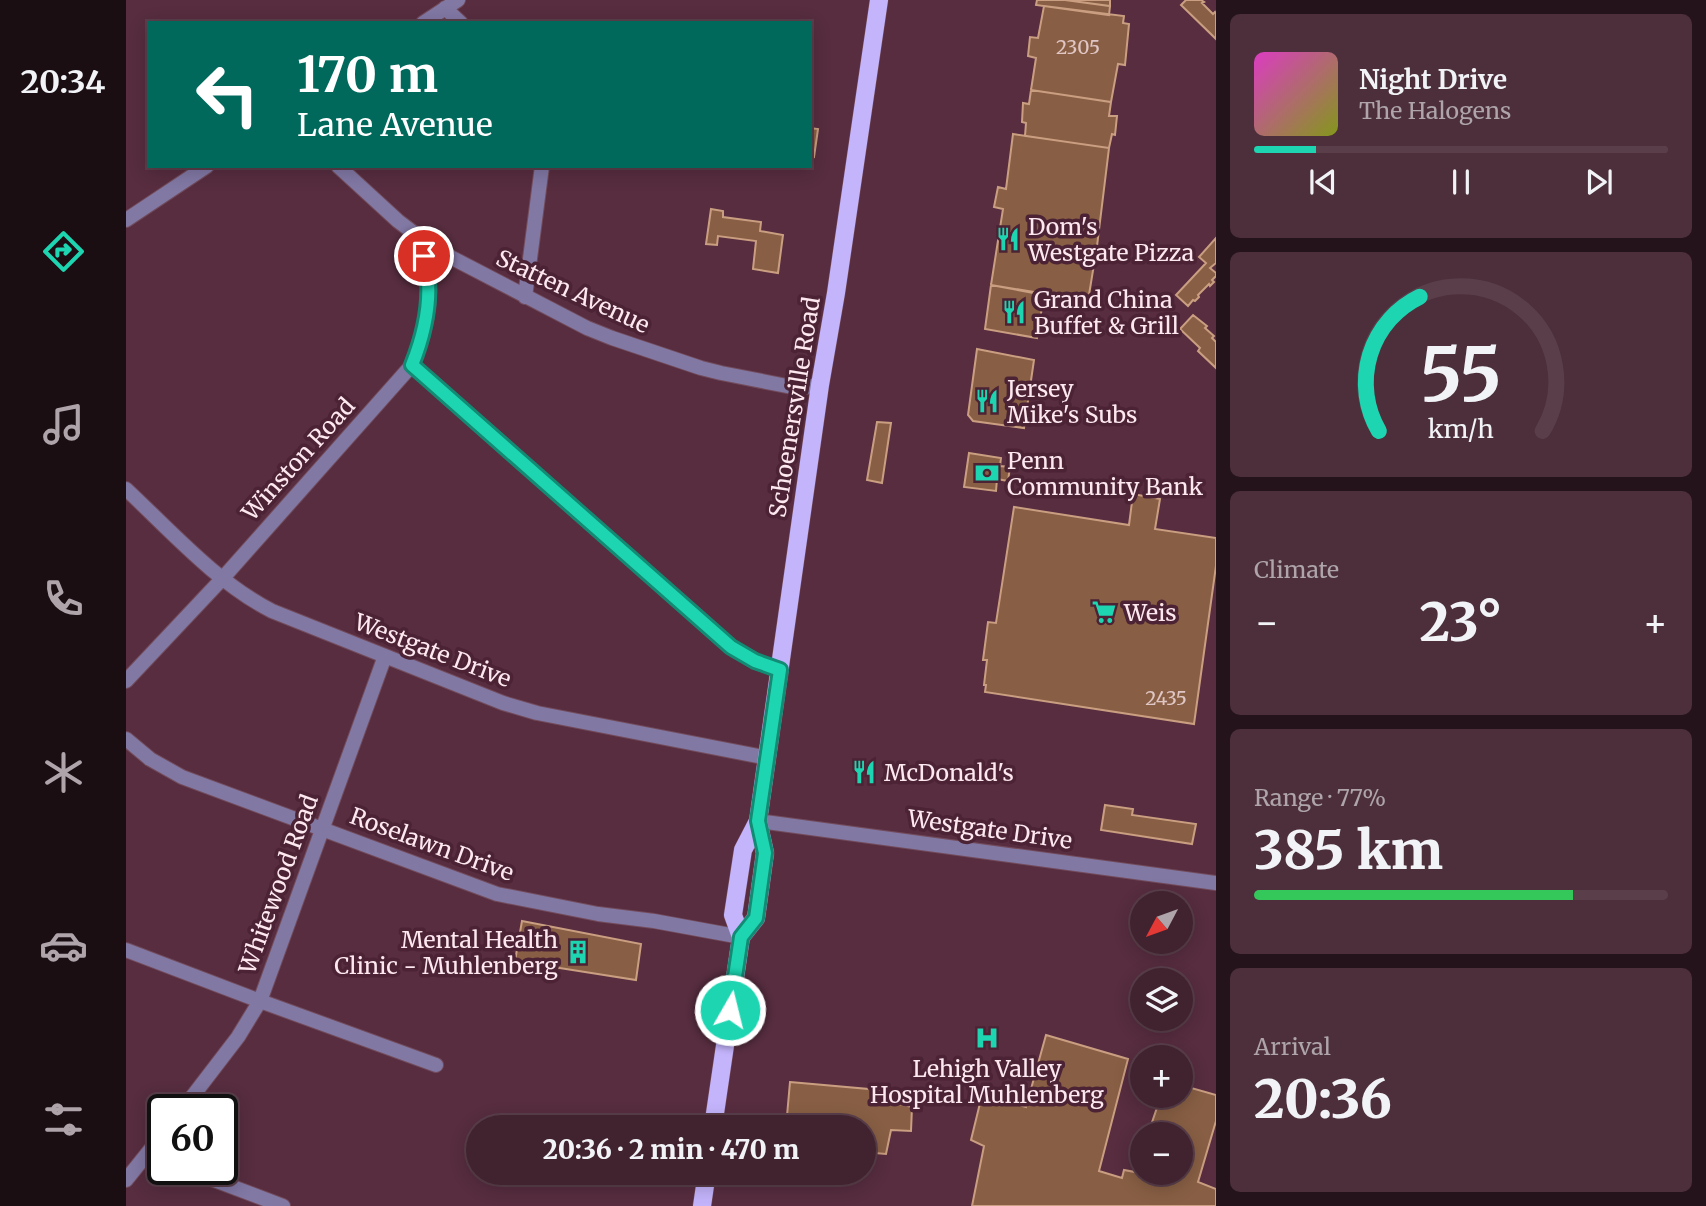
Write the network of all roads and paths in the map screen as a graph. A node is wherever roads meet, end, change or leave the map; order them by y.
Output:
1 (458, 0) edge
2 (879, 0) edge
3 (445, 8) junction
4 (427, 21) edge
5 (459, 21) edge
6 (204, 168) edge
7 (340, 168) edge
8 (542, 168) edge
9 (126, 220) edge
10 (415, 235) junction
11 (525, 297) junction
12 (412, 365) junction
13 (820, 385) junction
14 (126, 489) edge
15 (222, 579) junction
16 (385, 656) junction
17 (780, 670) junction
18 (126, 681) edge
19 (126, 740) edge
20 (768, 758) junction
21 (758, 821) junction
22 (322, 829) junction
23 (1216, 883) edge
24 (741, 937) junction
25 (126, 950) edge
26 (260, 1001) junction
27 (436, 1065) dead end
28 (194, 1094) edge
29 (715, 1115) edge
30 (147, 1155) edge
31 (126, 1180) edge
32 (227, 1185) edge
33 (705, 1185) edge
34 (283, 1206) edge
35 (702, 1206) edge

1 - 3 street
2 - 13 main road, Schoenersville Road
3 - 4 street
3 - 5 street
6 - 9 street
7 - 10 street, Statten Avenue
8 - 11 street
10 - 11 street, Statten Avenue
10 - 12 street, Winston Road
11 - 13 street, Statten Avenue
12 - 15 street, Winston Road
12 - 17 street
13 - 17 main road, Schoenersville Road
14 - 15 street, Westgate Drive
15 - 16 street, Westgate Drive
15 - 18 street, Winston Road
16 - 20 street, Westgate Drive
16 - 22 street, Whitewood Road
17 - 20 main road, Schoenersville Road
19 - 22 street, Roselawn Drive
20 - 21 main road, Schoenersville Road
21 - 23 street, Westgate Drive
21 - 24 main road, Schoenersville Road
22 - 24 street, Roselawn Drive
22 - 26 street, Whitewood Road
24 - 29 main road, Schoenersville Road
25 - 26 street
26 - 27 street
26 - 28 street, Whitewood Road
30 - 31 street
32 - 34 street
33 - 35 main road

